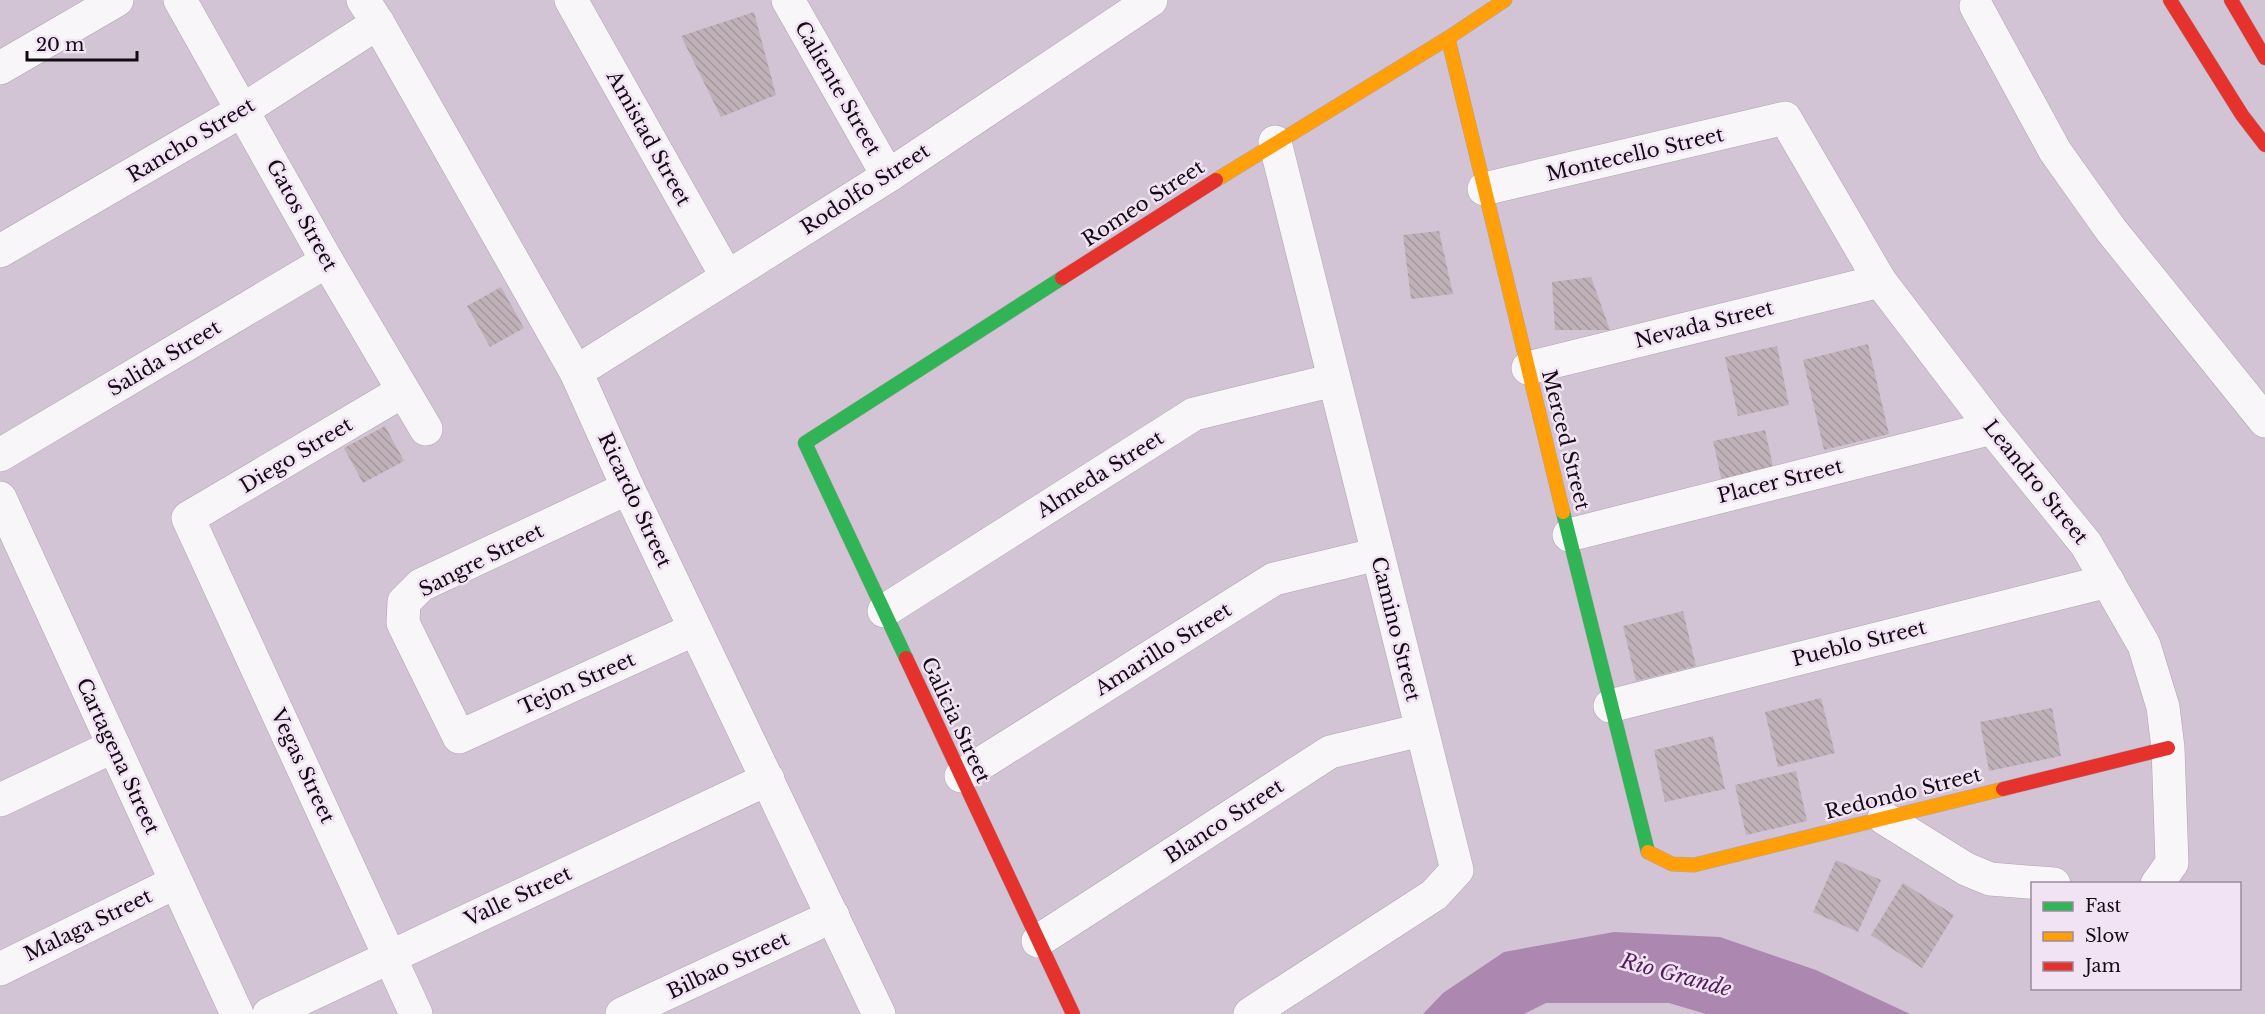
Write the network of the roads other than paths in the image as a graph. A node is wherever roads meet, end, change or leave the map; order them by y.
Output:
1 (117, 0) edge
2 (180, 0) edge
3 (571, 0) edge
4 (788, 0) edge
5 (1151, 0) edge
6 (1505, 0) edge
7 (2170, 0) edge
8 (2231, 0) edge
9 (1976, 6) dead end
10 (371, 12) edge
11 (1448, 38) junction
12 (2265, 58) edge
13 (0, 68) edge
14 (243, 110) junction
15 (1785, 118) joint
16 (1275, 142) junction
17 (2265, 144) edge
18 (888, 176) junction
19 (1484, 189) junction
20 (0, 251) edge
21 (327, 261) junction
22 (727, 277) junction
23 (1880, 281) junction
24 (1528, 368) junction
25 (576, 372) junction
26 (1334, 380) junction
27 (404, 391) junction
28 (2265, 421) edge
29 (1992, 428) junction
30 (426, 429) dead end
31 (805, 443) joint
32 (0, 455) edge
33 (628, 488) junction
34 (0, 498) edge
35 (188, 518) joint
36 (1569, 535) junction
37 (1378, 554) junction
38 (2108, 581) junction
39 (884, 611) junction
40 (696, 629) junction
41 (1610, 706) junction
42 (1421, 730) junction
43 (459, 736) joint
44 (114, 746) junction
45 (2168, 748) junction
46 (961, 776) junction
47 (768, 778) junction
48 (0, 800) edge
49 (1884, 818) junction
50 (1648, 852) joint
51 (176, 882) junction
52 (2031, 882) edge
53 (2158, 882) edge
54 (833, 916) junction
55 (1038, 941) junction
56 (391, 956) junction
57 (0, 969) edge
58 (237, 1014) edge
59 (269, 1014) edge
60 (416, 1014) edge
61 (622, 1014) edge
62 (879, 1014) edge
63 (1073, 1014) edge
64 (1250, 1014) edge

1 - 13 street
2 - 14 street, Gatos Street
3 - 22 street, Amistad Street
4 - 18 street, Caliente Street
5 - 18 street, Rodolfo Street
6 - 11 street, Romeo Street
7 - 17 street
8 - 12 street
9 - 28 street
10 - 14 street, Rancho Street
10 - 25 street, Ricardo Street
11 - 16 street, Romeo Street
11 - 19 street, Merced Street
14 - 20 street, Rancho Street
14 - 21 street, Gatos Street
15 - 19 street, Montecello Street
15 - 23 street, Leandro Street
16 - 26 street, Camino Street
16 - 31 street, Romeo Street
18 - 22 street, Rodolfo Street
19 - 24 street, Merced Street
21 - 27 street, Gatos Street
21 - 32 street, Salida Street
22 - 25 street, Rodolfo Street
23 - 24 street, Nevada Street
23 - 29 street, Leandro Street
24 - 36 street, Merced Street
25 - 33 street, Ricardo Street
26 - 37 street, Camino Street
26 - 39 street, Almeda Street
27 - 30 street, Gatos Street
27 - 35 street, Diego Street
29 - 36 street, Placer Street
29 - 38 street, Leandro Street
31 - 39 street, Galicia Street
33 - 40 street, Ricardo Street
33 - 43 street, Sangre Street
34 - 44 street, Cartagena Street
35 - 56 street, Vegas Street
36 - 41 street, Merced Street
37 - 42 street, Camino Street
37 - 46 street, Amarillo Street
38 - 41 street, Pueblo Street
38 - 45 street, Leandro Street
39 - 46 street, Galicia Street
40 - 43 street, Tejon Street
40 - 47 street, Ricardo Street
41 - 50 street, Merced Street
42 - 55 street, Blanco Street
42 - 64 street, Camino Street
44 - 48 street
44 - 51 street, Cartagena Street
45 - 49 street, Redondo Street
45 - 53 street, Leandro Street
46 - 55 street, Galicia Street
47 - 54 street, Ricardo Street
47 - 56 street, Valle Street
49 - 50 street, Redondo Street
49 - 52 street
51 - 57 street, Malaga Street
51 - 58 street, Cartagena Street
54 - 61 street, Bilbao Street
54 - 62 street, Ricardo Street
55 - 63 street, Galicia Street
56 - 59 street, Valle Street
56 - 60 street, Vegas Street

